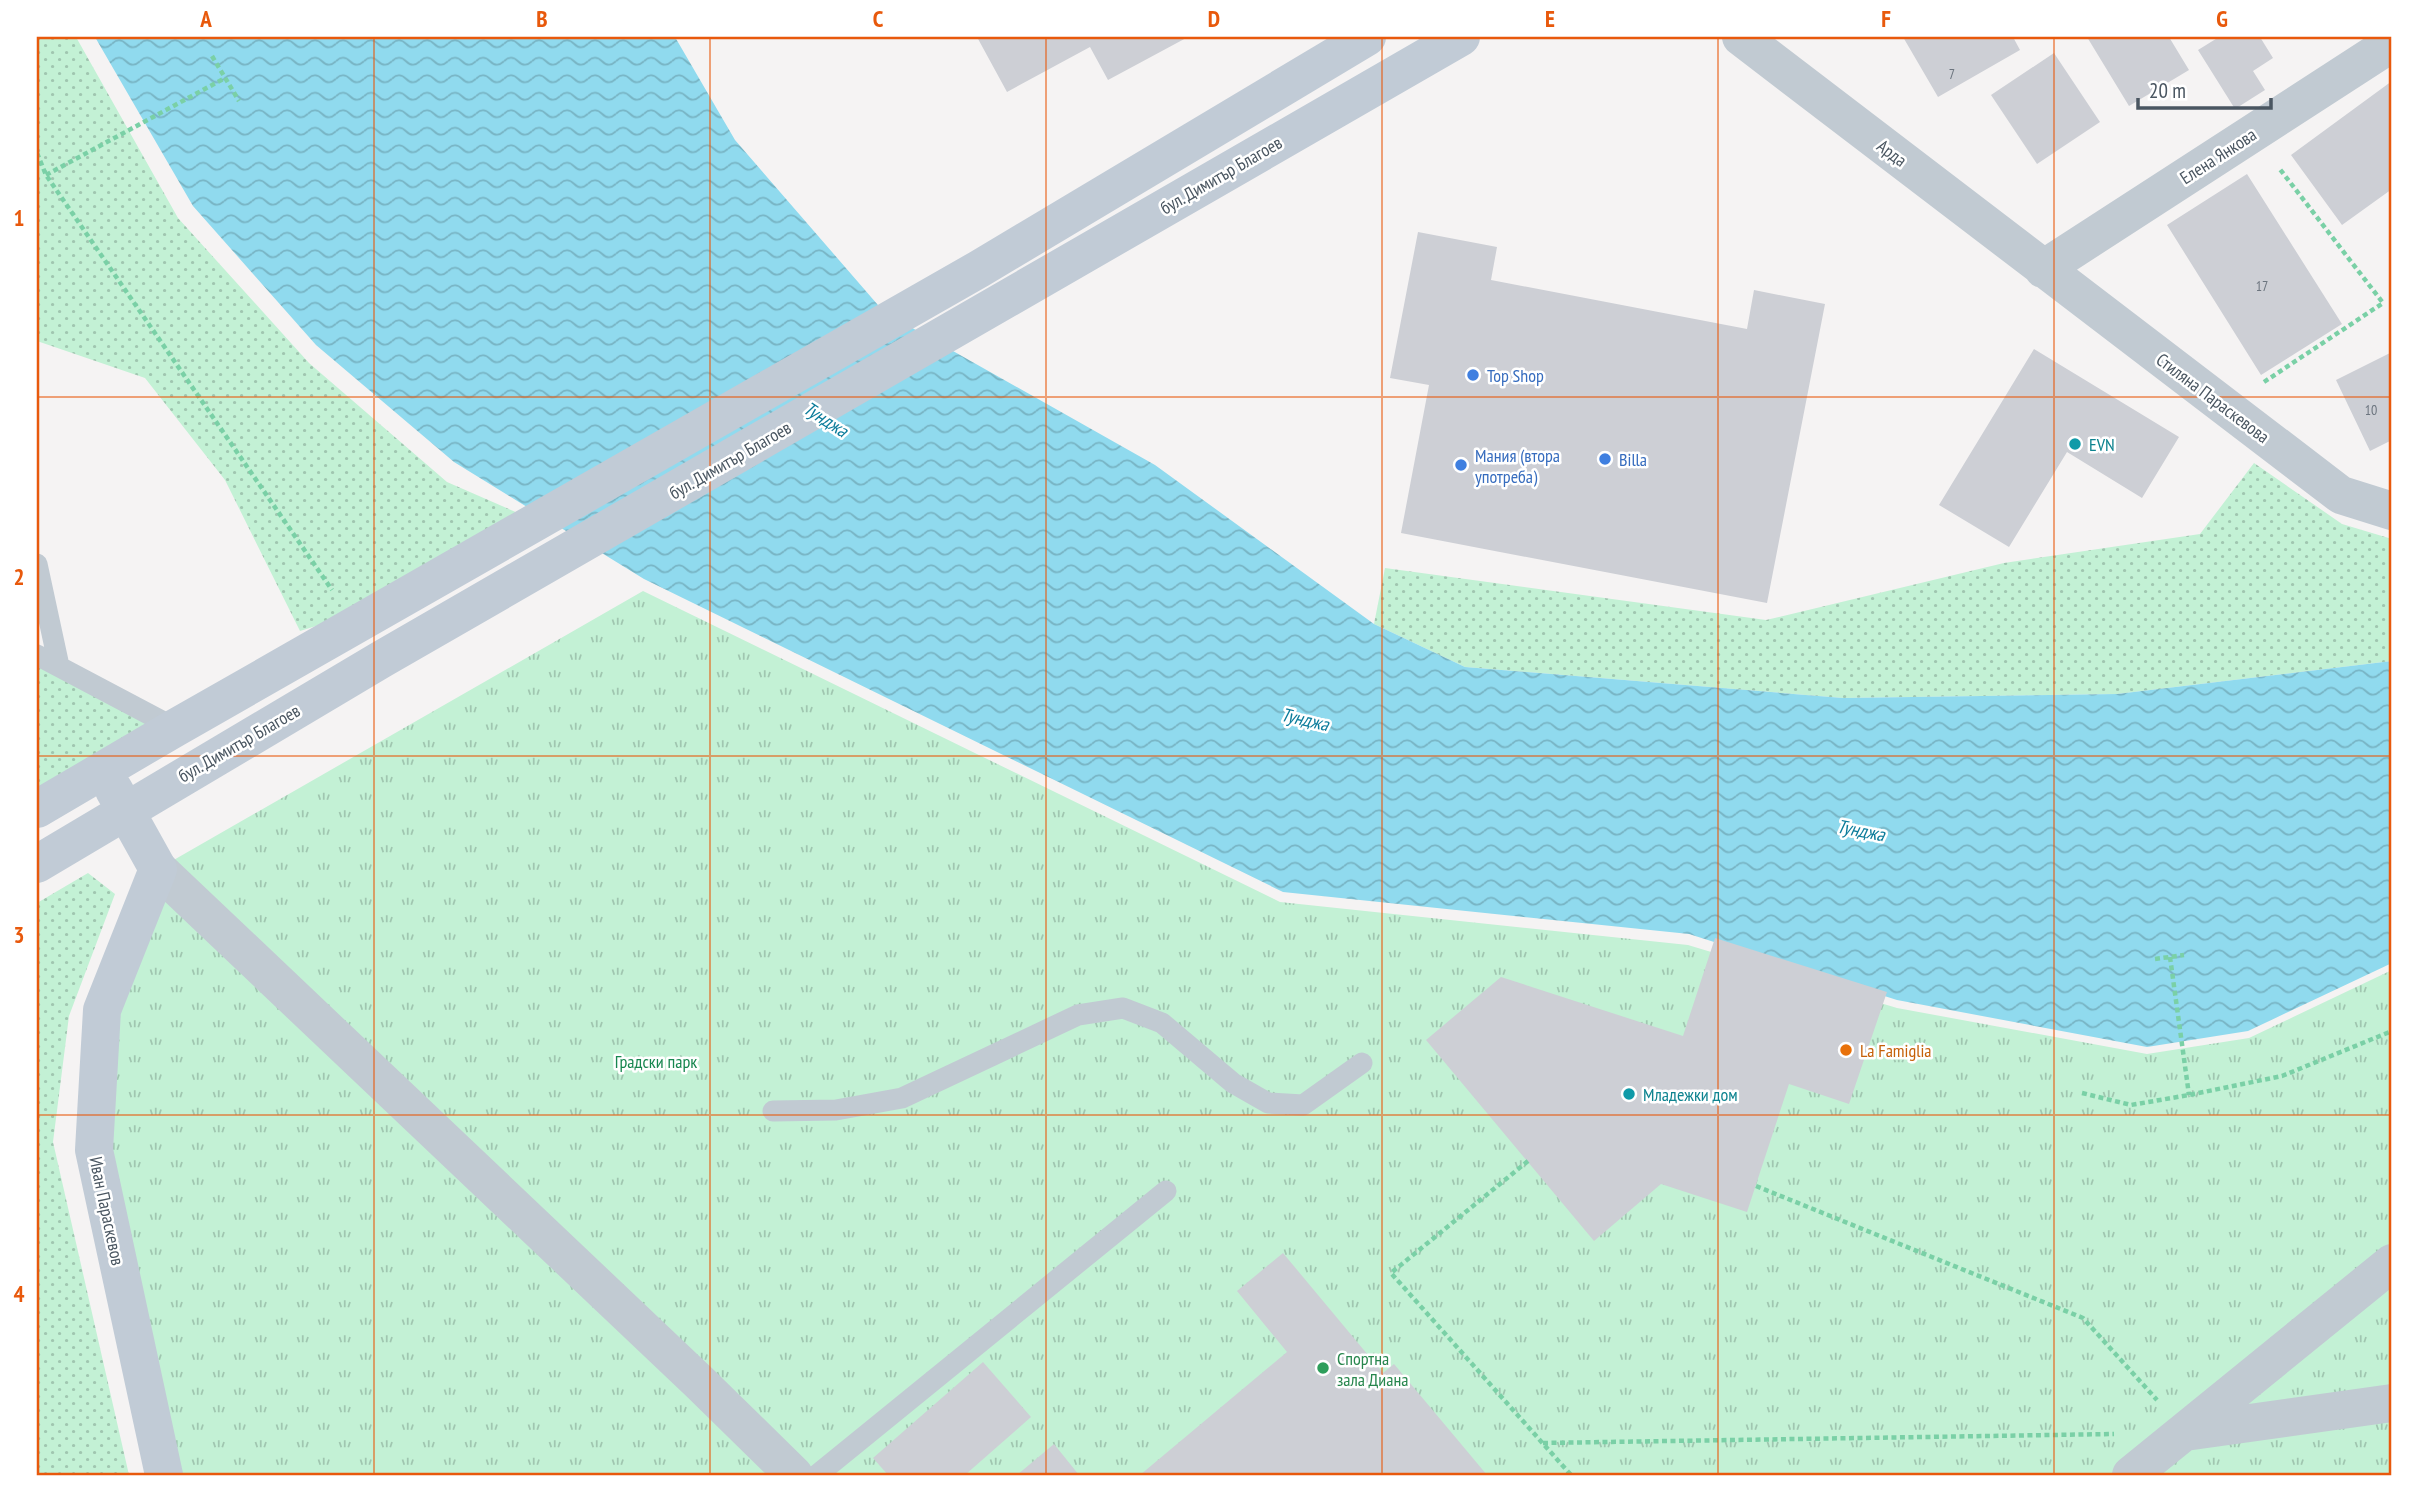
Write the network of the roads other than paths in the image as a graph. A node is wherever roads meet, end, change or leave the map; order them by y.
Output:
1 (1367, 37) edge
2 (1461, 37) edge
3 (1741, 37) edge
4 (2392, 43) edge
5 (2043, 269) junction
6 (2392, 511) edge
7 (37, 564) edge
8 (37, 655) edge
9 (60, 666) junction
10 (175, 728) junction
11 (104, 771) junction
12 (37, 809) edge
13 (126, 810) junction
14 (37, 864) edge
15 (158, 869) junction
16 (1362, 1063) dead end
17 (773, 1111) dead end
18 (1166, 1191) dead end
19 (2392, 1263) edge
20 (2392, 1403) edge
21 (2185, 1432) junction
22 (164, 1475) edge
23 (794, 1475) edge
24 (817, 1475) edge
25 (2131, 1475) edge

1 - 10 main road
2 - 13 main road, бул. Димитър Благоев
3 - 5 street, Арда
4 - 5 street, Елена Янкова
5 - 6 street, Стиляна Параскевова
7 - 9 lane
8 - 9 lane
9 - 10 lane
10 - 11 main road
11 - 12 main road
11 - 13 main road
13 - 14 main road, бул. Димитър Благоев
13 - 15 main road
15 - 22 main road, Иван Параскевов
15 - 23 street
16 - 17 lane
18 - 24 lane
19 - 21 street
20 - 21 street
21 - 25 street

